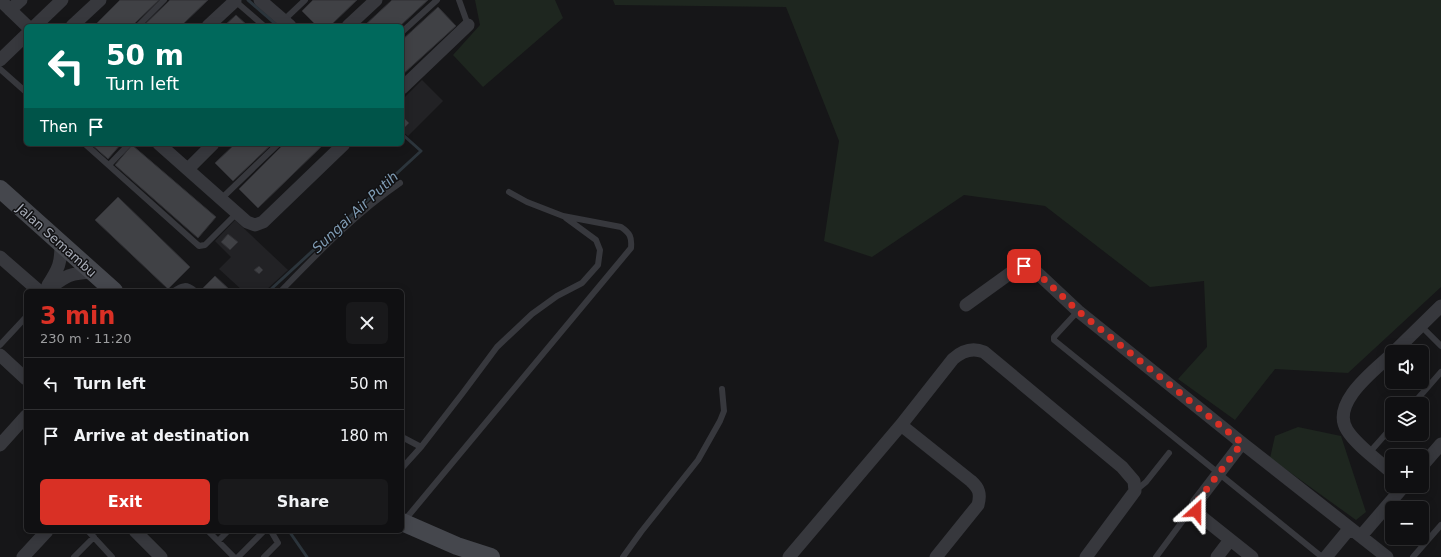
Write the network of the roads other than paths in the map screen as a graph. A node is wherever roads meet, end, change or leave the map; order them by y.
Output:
1 (0, 0) edge
2 (21, 0) edge
3 (62, 0) edge
4 (100, 0) edge
5 (164, 0) edge
6 (235, 0) edge
7 (260, 0) edge
8 (305, 0) edge
9 (376, 0) edge
10 (437, 0) edge
11 (459, 0) edge
12 (10, 10) junction
13 (287, 23) edge
14 (25, 24) edge
15 (38, 24) edge
16 (74, 24) edge
17 (140, 24) edge
18 (210, 24) edge
19 (262, 24) edge
20 (350, 24) edge
21 (468, 25) joint
22 (404, 30) edge
23 (24, 37) edge
24 (0, 60) edge
25 (0, 69) edge
26 (404, 86) edge
27 (24, 90) edge
28 (87, 146) edge
29 (127, 146) edge
30 (161, 146) edge
31 (212, 146) edge
32 (276, 146) edge
33 (342, 146) edge
34 (109, 165) junction
35 (188, 169) junction
36 (400, 183) dead end
37 (0, 189) edge
38 (509, 192) dead end
39 (221, 200) junction
40 (237, 213) junction
41 (563, 216) junction
42 (61, 244) junction
43 (0, 257) edge
44 (92, 272) junction
45 (37, 289) edge
46 (46, 289) edge
47 (48, 289) edge
48 (112, 289) edge
49 (178, 289) edge
50 (193, 289) edge
51 (283, 289) edge
52 (966, 304) dead end
53 (1441, 306) edge
54 (1078, 311) junction
55 (24, 319) edge
56 (1421, 326) junction
57 (0, 345) edge
58 (1401, 345) edge
59 (1441, 346) edge
60 (0, 355) edge
61 (1385, 361) edge
62 (1441, 372) edge
63 (24, 377) edge
64 (722, 389) dead end
65 (1419, 397) edge
66 (24, 418) edge
67 (901, 425) junction
68 (1385, 435) edge
69 (404, 438) edge
70 (1242, 443) junction
71 (1441, 444) edge
72 (0, 445) edge
73 (420, 447) junction
74 (1169, 453) dead end
75 (1369, 453) junction
76 (1429, 458) edge
77 (404, 466) edge
78 (1385, 467) edge
79 (1219, 474) junction
80 (1135, 491) junction
81 (1398, 493) edge
82 (1195, 507) junction
83 (404, 520) edge
84 (404, 523) edge
85 (1441, 525) edge
86 (1350, 528) junction
87 (45, 533) edge
88 (90, 533) edge
89 (137, 533) edge
90 (210, 533) edge
91 (226, 533) edge
92 (262, 533) edge
93 (272, 533) edge
94 (1361, 536) junction
95 (94, 537) junction
96 (1230, 540) junction
97 (218, 541) junction
98 (158, 556) edge
99 (1385, 556) edge
100 (23, 557) edge
101 (74, 557) edge
102 (112, 557) edge
103 (234, 557) edge
104 (238, 557) edge
105 (264, 557) edge
106 (491, 557) edge
107 (623, 557) edge
108 (789, 557) edge
109 (936, 557) edge
110 (1086, 557) edge
111 (1156, 557) edge
112 (1217, 557) edge
113 (1252, 557) edge
114 (1322, 557) edge
115 (1326, 557) edge
116 (1413, 557) edge

1 - 12 street
2 - 12 street
3 - 15 street
4 - 16 street
5 - 17 lane
6 - 18 street
6 - 19 lane
7 - 13 street
8 - 13 lane
9 - 20 street
10 - 22 lane
11 - 21 lane
12 - 14 street
21 - 26 street
23 - 24 street
25 - 27 lane
28 - 34 lane
29 - 34 lane
30 - 35 street
31 - 35 street
32 - 39 lane
33 - 40 street
34 - 40 lane
35 - 39 street
36 - 51 lane
37 - 42 main road, Jalan Semambu
38 - 41 lane
39 - 40 street
41 - 73 lane
41 - 83 lane
42 - 44 main road, Jalan Semambu
42 - 46 street
43 - 45 street
44 - 47 street
44 - 48 main road, Jalan Semambu
49 - 50 lane
52 - 54 street
53 - 56 street
54 - 70 street
54 - 79 lane
55 - 57 lane
56 - 58 street
56 - 59 lane
60 - 63 street
61 - 75 street
62 - 65 lane
64 - 107 lane
66 - 72 street
67 - 80 street
67 - 108 street
67 - 109 street
68 - 75 lane
69 - 73 lane
70 - 79 street
70 - 86 street
71 - 76 street
73 - 77 lane
74 - 80 lane
75 - 78 street
79 - 82 street
79 - 114 lane
80 - 110 street
81 - 94 street
82 - 96 street
82 - 111 lane
84 - 106 main road
85 - 116 lane
86 - 94 street
86 - 115 street
87 - 100 street
88 - 95 lane
89 - 98 street
90 - 97 lane
91 - 97 lane
92 - 104 lane
93 - 105 lane
94 - 99 street
95 - 101 lane
95 - 102 lane
96 - 112 street
96 - 113 street
97 - 103 lane

